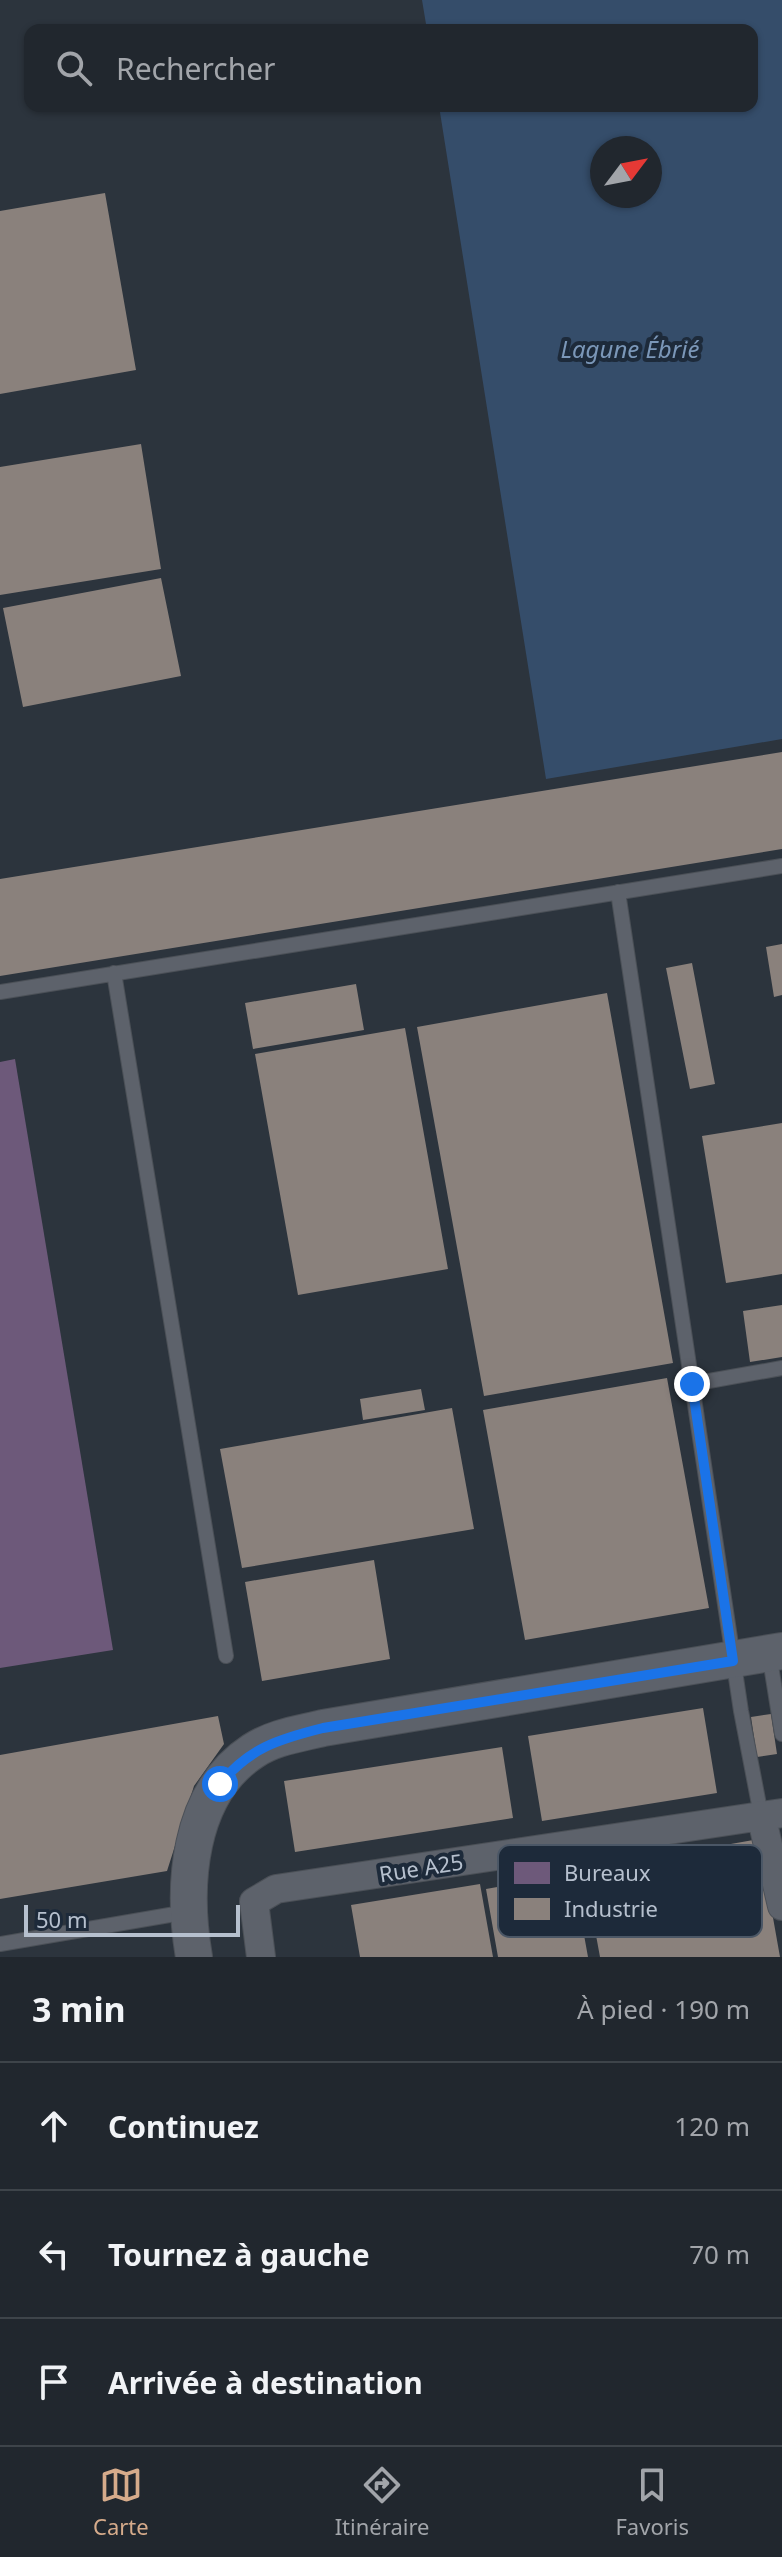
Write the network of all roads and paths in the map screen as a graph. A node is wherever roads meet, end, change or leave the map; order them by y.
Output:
1 (782, 866) edge
2 (618, 892) junction
3 (114, 973) junction
4 (0, 992) edge
5 (782, 1368) edge
6 (692, 1384) junction
7 (776, 1652) edge
8 (226, 1656) dead end
9 (733, 1661) junction
10 (782, 1734) edge
11 (772, 1814) edge
12 (567, 1845) edge
13 (498, 1855) edge
14 (782, 1906) edge
15 (187, 1912) junction
16 (0, 1944) edge
17 (194, 1957) edge
18 (261, 1957) edge

1 - 2 lane
2 - 3 lane
2 - 6 lane
3 - 4 lane
3 - 8 lane
5 - 6 lane
6 - 9 lane
7 - 9 street
7 - 10 lane
9 - 11 lane
9 - 15 street
11 - 12 street, Rue A25
11 - 14 street
13 - 18 street, Rue A25
15 - 16 lane
15 - 17 street

